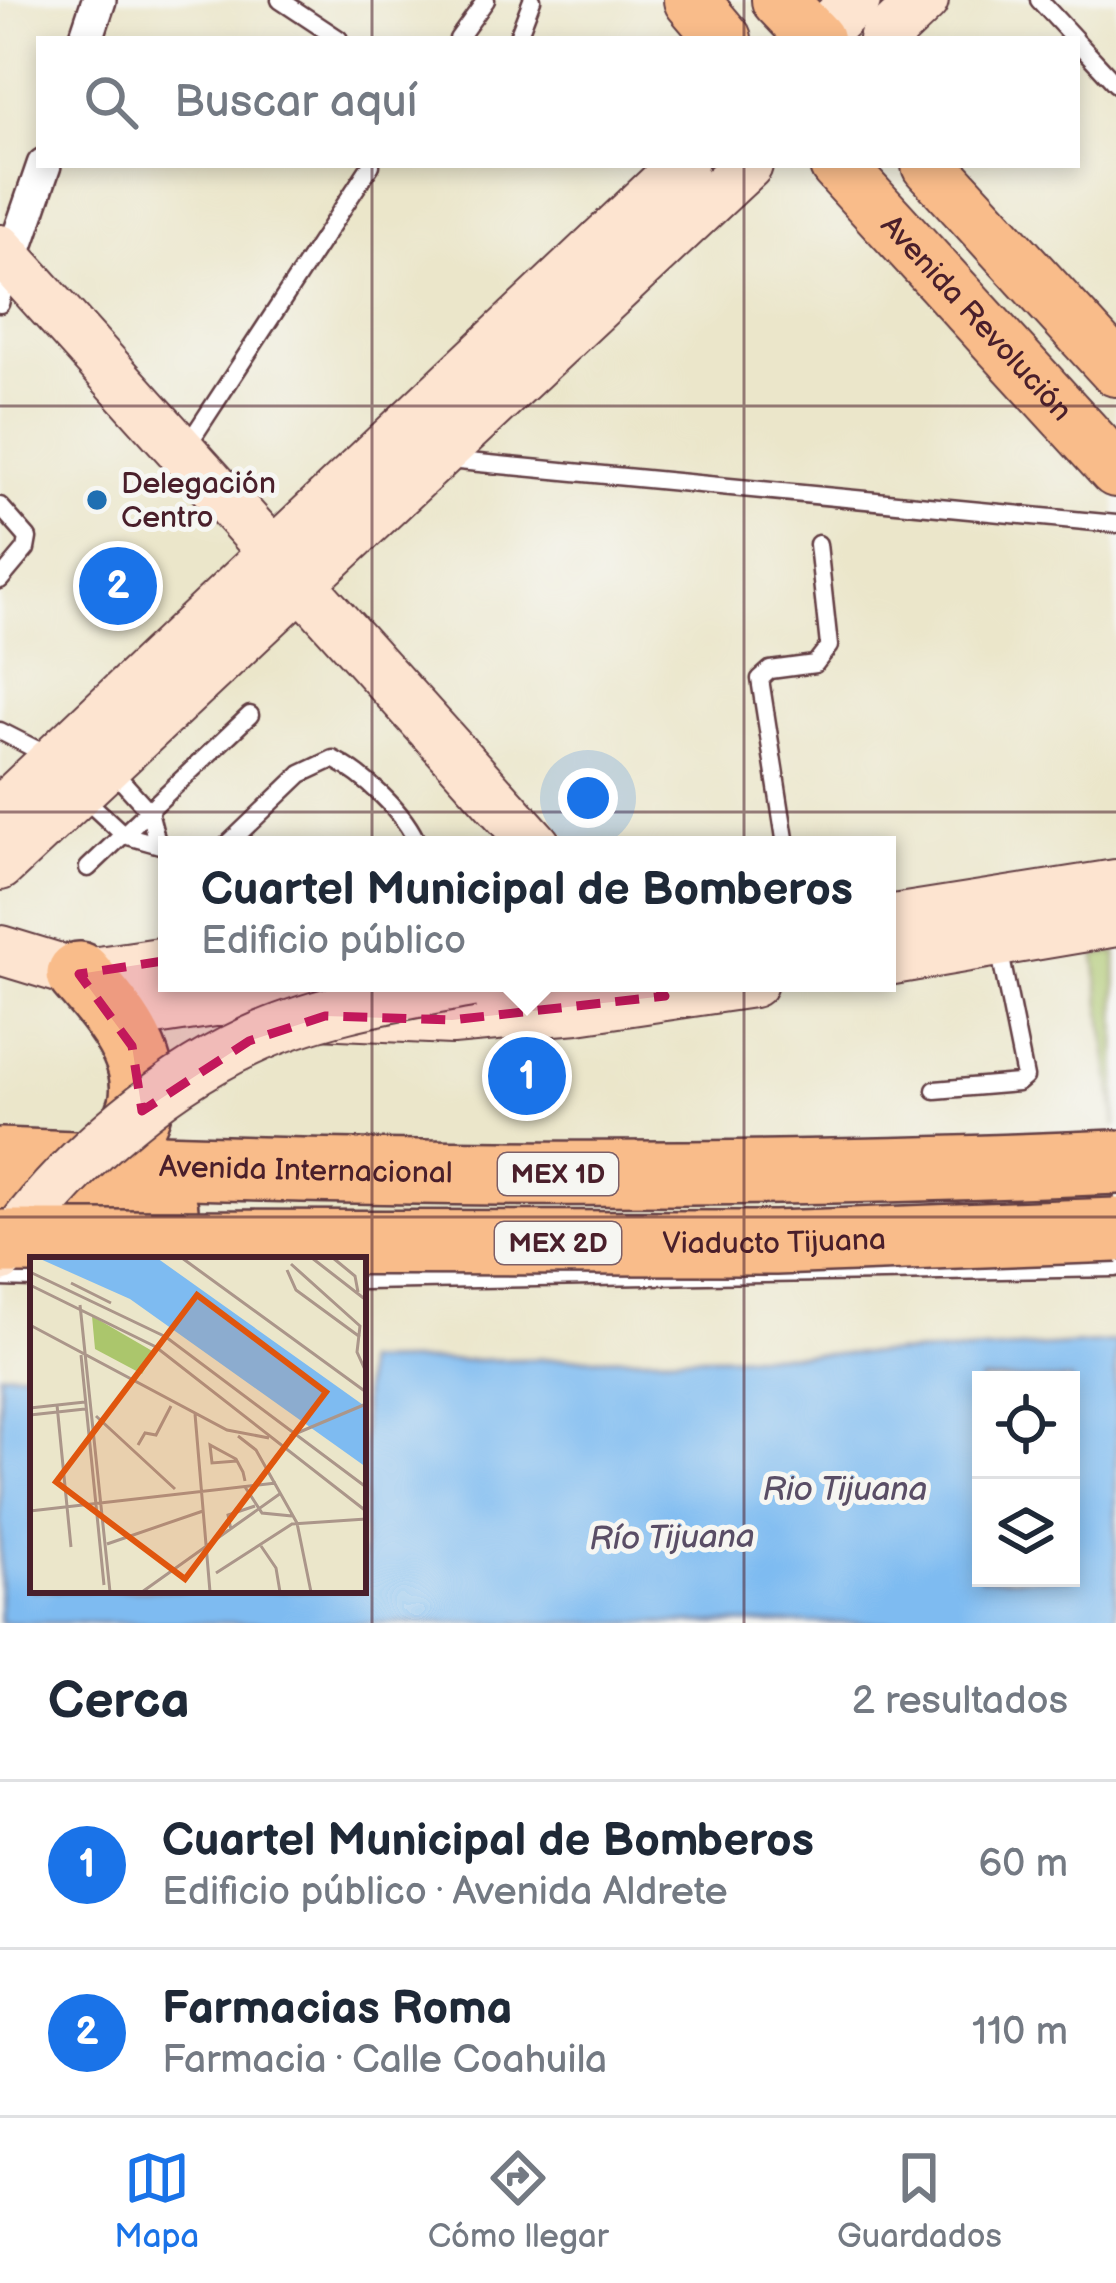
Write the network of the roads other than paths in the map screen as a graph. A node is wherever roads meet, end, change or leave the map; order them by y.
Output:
1 (99, 0) edge
2 (280, 0) edge
3 (487, 0) edge
4 (532, 0) edge
5 (774, 0) edge
6 (856, 0) edge
7 (924, 0) edge
8 (1039, 0) edge
9 (87, 36) edge
10 (334, 36) edge
11 (460, 36) edge
12 (518, 36) edge
13 (784, 36) edge
14 (813, 36) edge
15 (819, 36) edge
16 (886, 36) edge
17 (1072, 36) edge
18 (1080, 44) edge
19 (1116, 84) edge
20 (43, 168) edge
21 (369, 168) edge
22 (680, 168) edge
23 (745, 168) edge
24 (840, 168) edge
25 (858, 168) edge
26 (908, 168) edge
27 (932, 168) edge
28 (4, 271) edge
29 (1111, 377) edge
30 (184, 449) junction
31 (1116, 453) edge
32 (430, 458) junction
33 (1116, 470) edge
34 (0, 506) edge
35 (1116, 524) edge
36 (818, 544) dead end
37 (290, 566) junction
38 (0, 580) edge
39 (250, 715) dead end
40 (0, 731) edge
41 (80, 772) junction
42 (0, 811) edge
43 (149, 811) junction
44 (124, 835) junction
45 (159, 836) edge
46 (236, 836) edge
47 (413, 836) edge
48 (528, 836) edge
49 (785, 836) edge
50 (158, 844) edge
51 (1116, 853) edge
52 (0, 866) edge
53 (88, 868) dead end
54 (1116, 884) edge
55 (896, 886) edge
56 (896, 919) edge
57 (1116, 922) edge
58 (998, 943) junction
59 (0, 950) edge
60 (896, 960) edge
61 (158, 962) edge
62 (79, 974) junction
63 (432, 992) edge
64 (640, 992) edge
65 (934, 1090) dead end
66 (0, 1160) edge
67 (1116, 1162) edge
68 (100, 1164) junction
69 (0, 1206) edge
70 (1116, 1206) edge
71 (1116, 1230) edge
72 (0, 1242) edge
73 (1116, 1256) edge
74 (0, 1259) edge
75 (30, 1259) edge
76 (366, 1262) edge
77 (1116, 1268) edge
78 (0, 1278) edge
79 (30, 1279) edge
80 (366, 1281) edge

1 - 9 street
2 - 10 lane
3 - 11 lane
4 - 12 lane
5 - 13 lane
5 - 14 main road
6 - 15 main road
7 - 16 main road
8 - 17 lane
18 - 19 lane
20 - 28 street
21 - 30 lane
22 - 37 main road
23 - 32 main road
24 - 33 main road, Avenida Revolución
25 - 31 lane
26 - 29 lane
27 - 29 main road
28 - 30 main road
30 - 37 main road
32 - 35 lane
32 - 37 main road
34 - 38 lane
36 - 49 lane
37 - 41 main road
37 - 48 main road
39 - 43 lane
40 - 41 lane
41 - 42 main road
41 - 43 lane
41 - 44 lane
41 - 52 main road
43 - 44 lane
43 - 45 lane
44 - 50 lane
44 - 53 lane
46 - 47 lane
51 - 55 main road
54 - 56 main road
57 - 58 main road
58 - 60 main road
58 - 65 lane
59 - 62 main road
61 - 62 main road
62 - 64 main road
62 - 68 highway
63 - 74 main road, bridge
66 - 68 highway, Avenida Internacional / MEX 1D
67 - 68 highway, Avenida Internacional / MEX 1D
69 - 70 highway, Avenida Internacional / MEX 1D
71 - 72 highway, Viaducto Tijuana / MEX 2D, bridge
73 - 76 highway, Viaducto Tijuana / MEX 2D
74 - 75 highway
77 - 80 lane
78 - 79 lane

